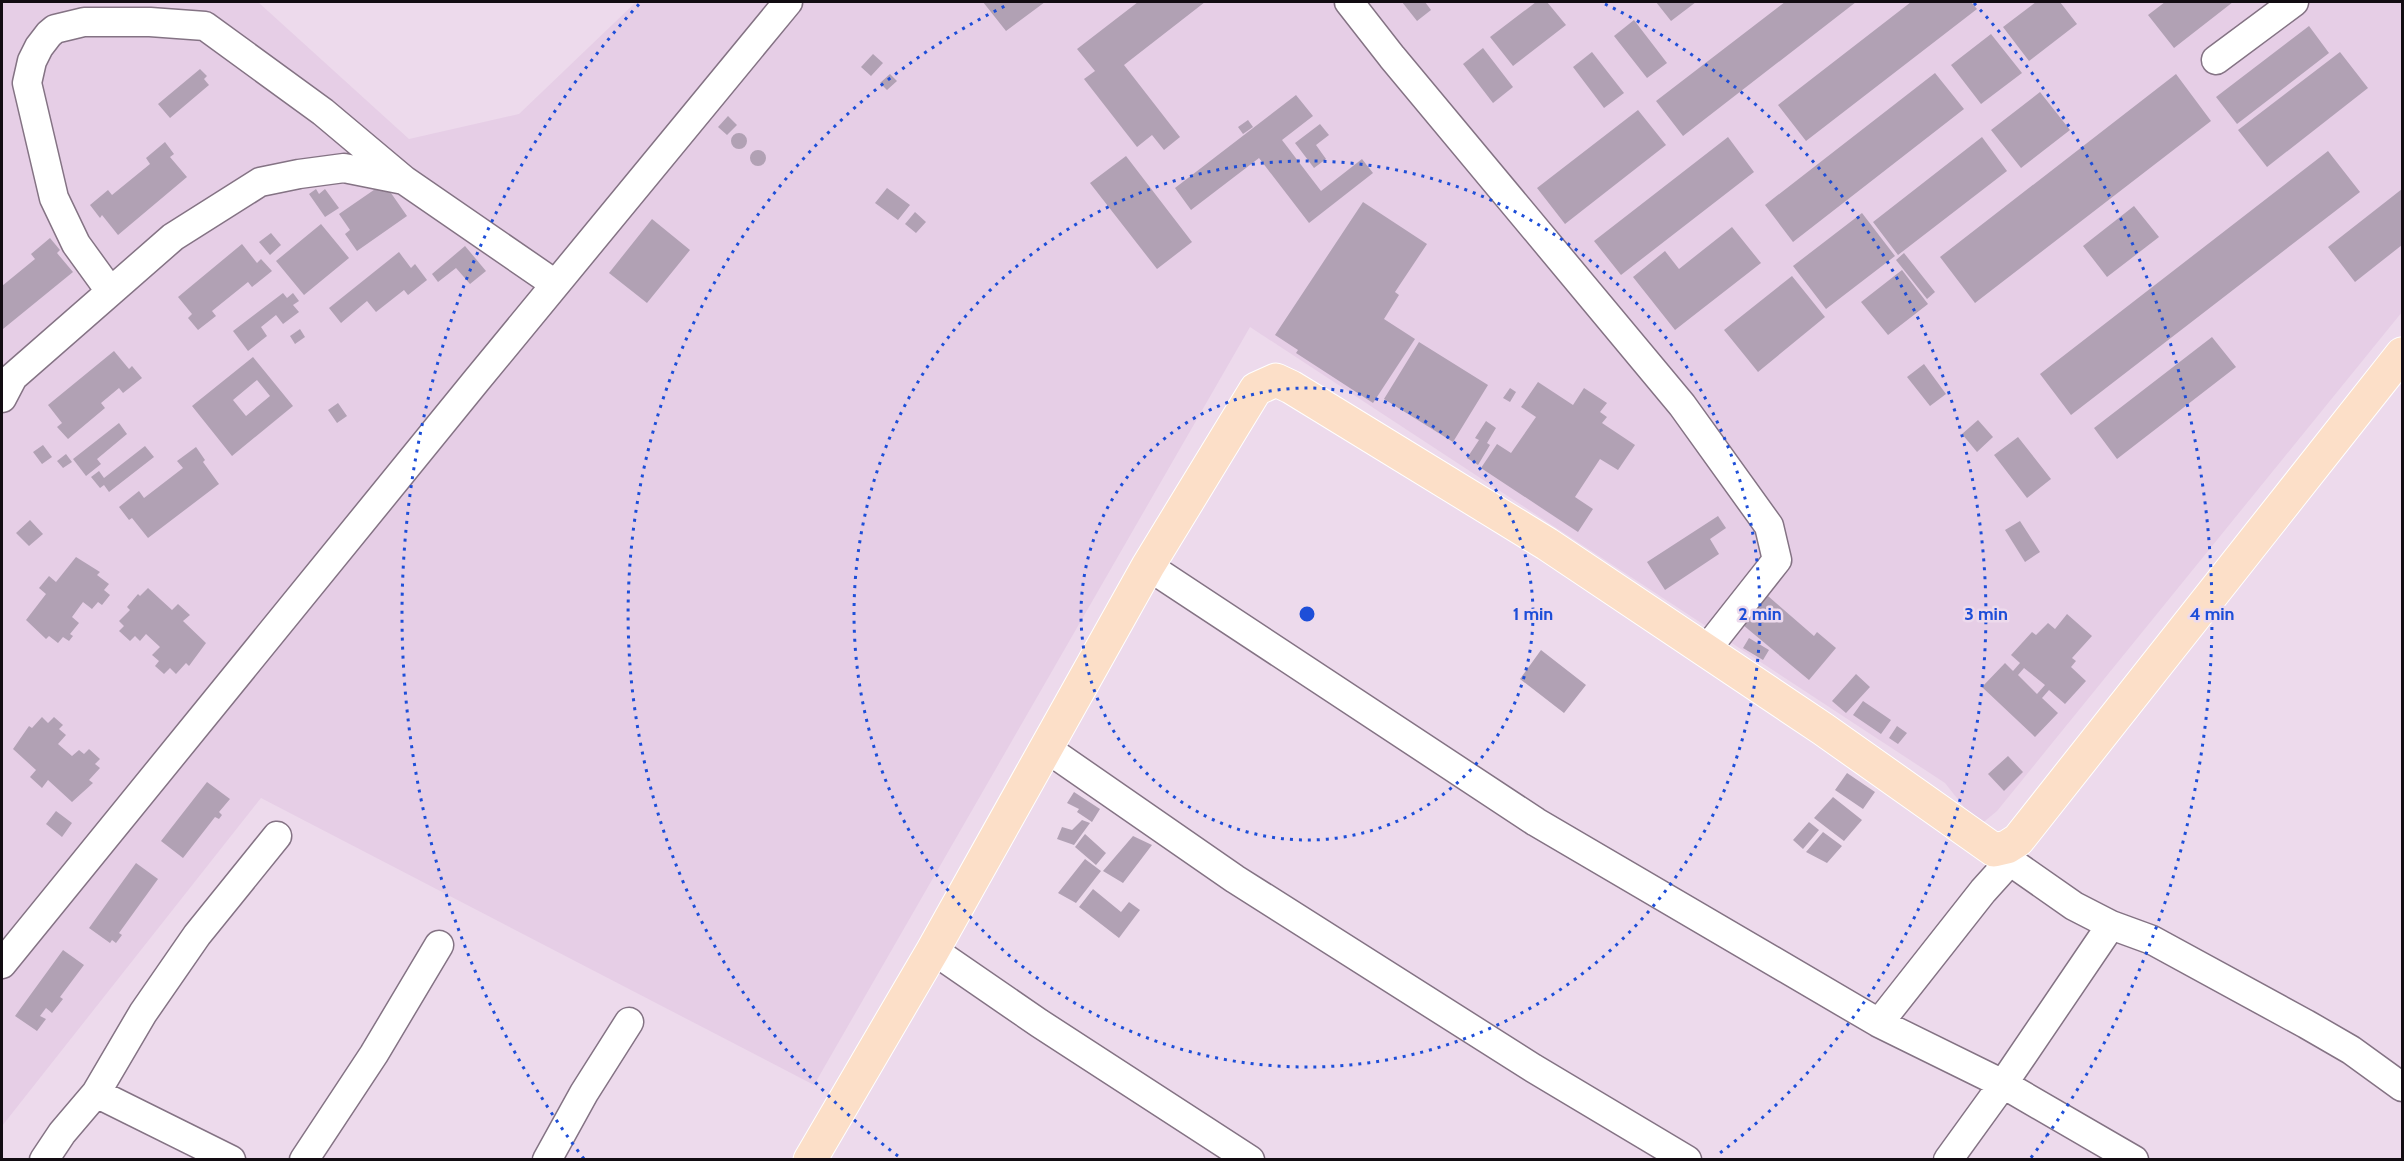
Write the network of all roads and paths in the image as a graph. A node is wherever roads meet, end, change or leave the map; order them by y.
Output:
1 (788, 2) edge
2 (1349, 2) edge
3 (2294, 2) edge
4 (2216, 60) dead end
5 (405, 180) junction
6 (555, 284) junction
7 (110, 291) junction
8 (2403, 354) edge
9 (2, 398) edge
10 (1148, 566) junction
11 (1706, 650) junction
12 (1046, 748) junction
13 (277, 836) dead end
14 (2003, 855) junction
15 (2111, 925) junction
16 (439, 945) dead end
17 (933, 950) junction
18 (2, 964) edge
19 (629, 1022) dead end
20 (1879, 1023) junction
21 (2003, 1084) junction
22 (2403, 1087) edge
23 (96, 1094) junction
24 (44, 1160) edge
25 (231, 1160) edge
26 (304, 1160) edge
27 (546, 1160) edge
28 (810, 1160) edge
29 (1250, 1160) edge
30 (1687, 1160) edge
31 (1948, 1160) edge
32 (2134, 1160) edge

1 - 6 street
2 - 11 street
3 - 4 street
5 - 6 street
5 - 7 street
5 - 7 street
6 - 18 street
7 - 9 street
8 - 14 main road
10 - 11 main road
10 - 12 main road
10 - 20 street
11 - 14 main road
12 - 17 main road
12 - 30 street
13 - 23 street
14 - 15 street
14 - 20 street
15 - 21 street
15 - 22 street
16 - 26 street
17 - 28 main road
17 - 29 street
19 - 27 street
20 - 21 street
21 - 31 street
21 - 32 street
23 - 24 street
23 - 25 street

